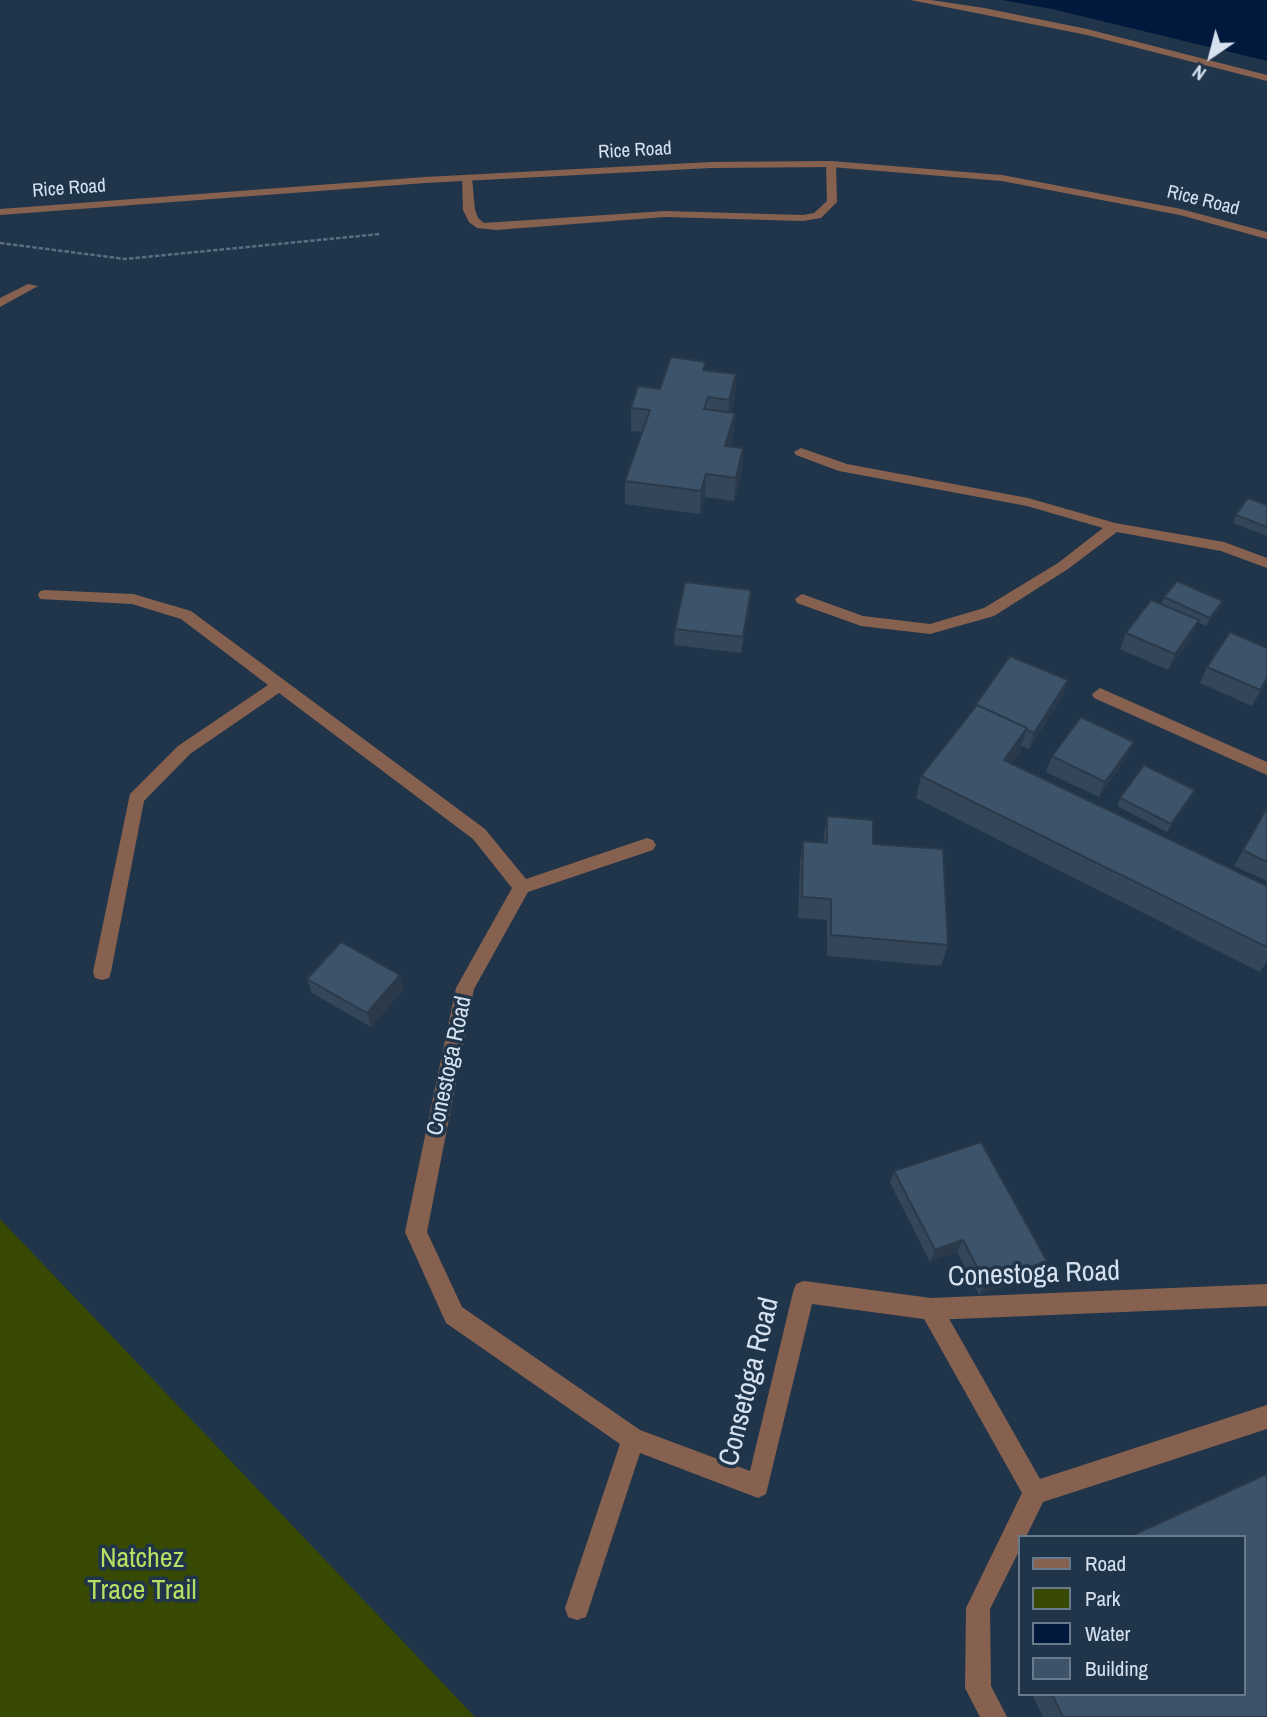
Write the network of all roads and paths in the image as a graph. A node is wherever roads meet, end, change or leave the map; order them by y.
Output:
1 (914, 0) edge
2 (1267, 78) edge
3 (831, 164) junction
4 (467, 178) junction
5 (0, 212) edge
6 (380, 234) dead end
7 (1267, 236) edge
8 (0, 243) edge
9 (32, 286) dead end
10 (0, 303) edge
11 (801, 452) dead end
12 (1114, 527) junction
13 (1267, 563) edge
14 (45, 595) dead end
15 (802, 599) dead end
16 (281, 684) junction
17 (1100, 694) dead end
18 (1267, 769) edge
19 (647, 845) dead end
20 (522, 887) junction
21 (102, 972) dead end
22 (804, 1292) joint
23 (1267, 1295) edge
24 (931, 1309) junction
25 (1267, 1417) edge
26 (633, 1440) junction
27 (1035, 1493) junction
28 (576, 1608) dead end
29 (994, 1717) edge

1 - 2 street
3 - 4 street, Rice Road
3 - 4 street
3 - 7 street, Rice Road
4 - 5 street, Rice Road
6 - 8 path
9 - 10 street
11 - 12 street
12 - 13 street
12 - 15 street
14 - 16 street
16 - 20 street
16 - 21 street
17 - 18 street
19 - 20 street
20 - 26 street, Conestoga Road
22 - 24 street, Conestoga Road
22 - 26 street, Consetoga Road
23 - 24 street, Conestoga Road
24 - 27 street
25 - 27 street
26 - 28 street
27 - 29 street

